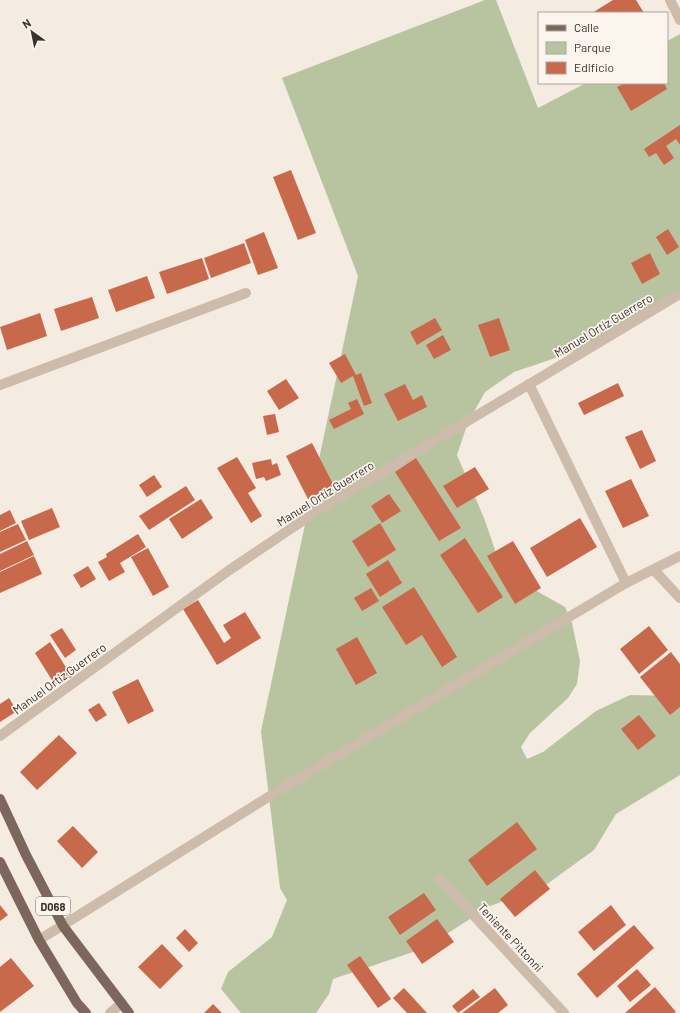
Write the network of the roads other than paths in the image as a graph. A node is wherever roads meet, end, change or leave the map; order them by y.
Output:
1 (670, 0) edge
2 (680, 20) edge
3 (246, 293) dead end
4 (680, 294) edge
5 (529, 384) junction
6 (0, 385) edge
7 (680, 556) edge
8 (654, 570) junction
9 (626, 584) junction
10 (680, 598) edge
11 (0, 736) edge
12 (0, 799) edge
13 (0, 862) edge
14 (439, 878) dead end
15 (63, 926) junction
16 (39, 940) junction
17 (122, 1004) junction
18 (86, 1013) edge
19 (110, 1013) edge
20 (129, 1013) edge
21 (564, 1013) edge

1 - 2 street
3 - 6 street
4 - 5 street, Manuel Ortíz Guerrero
5 - 9 street
5 - 11 street, Manuel Ortíz Guerrero
7 - 8 street
8 - 9 street
8 - 10 street
9 - 15 street
12 - 15 main road, D068
13 - 16 main road, D068
14 - 21 street, Teniente Pittonni
15 - 16 street
15 - 17 main road, D068
16 - 18 main road, D068
17 - 19 street
17 - 20 main road, D068

